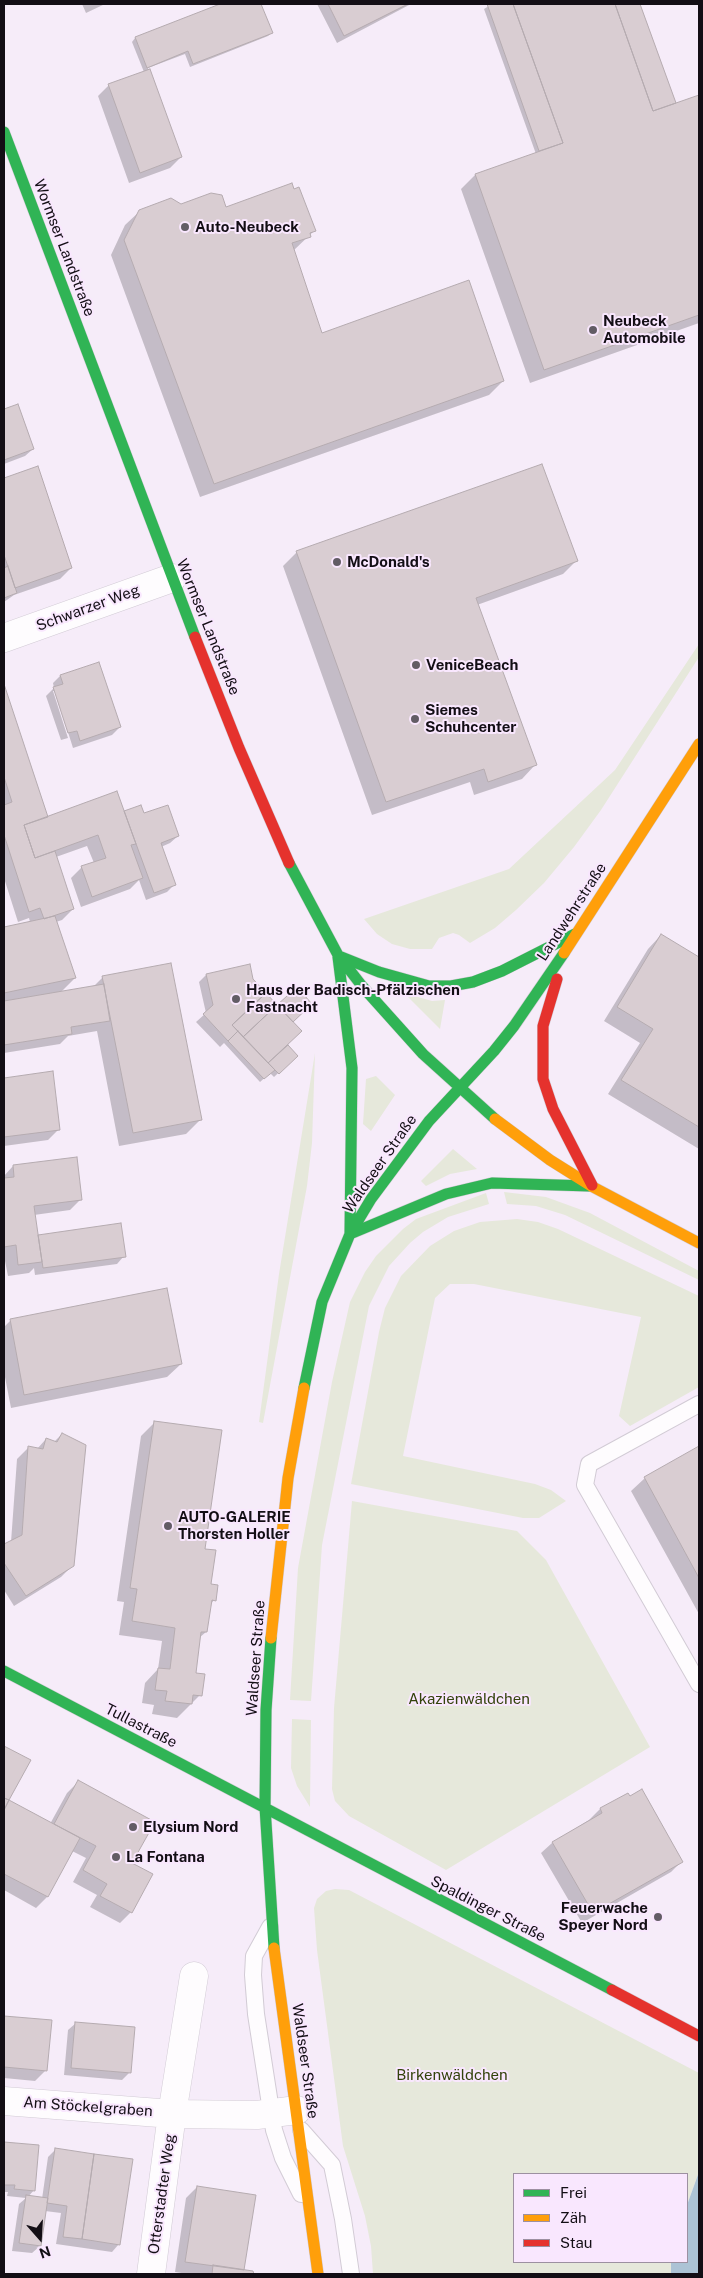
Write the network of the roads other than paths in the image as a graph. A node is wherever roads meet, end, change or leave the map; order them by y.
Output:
1 (4, 132) edge
2 (172, 578) junction
3 (4, 638) edge
4 (699, 744) edge
5 (576, 934) junction
6 (338, 955) junction
7 (459, 1088) junction
8 (593, 1187) junction
9 (350, 1234) junction
10 (699, 1243) edge
11 (699, 1404) edge
12 (4, 1671) edge
13 (699, 1684) edge
14 (265, 1807) junction
15 (271, 1925) junction
16 (194, 1976) dead end
17 (699, 2036) edge
18 (4, 2101) edge
19 (172, 2114) junction
20 (289, 2117) junction
21 (310, 2211) junction
22 (151, 2274) edge
23 (318, 2274) edge
24 (351, 2274) edge

1 - 2 main road, Wormser Landstraße
2 - 3 street, Schwarzer Weg
2 - 6 main road, Wormser Landstraße
4 - 5 main road, Landwehrstraße
5 - 6 main road
5 - 7 main road, Landwehrstraße
5 - 8 main road
6 - 7 main road, Wormser Landstraße
6 - 9 main road
7 - 8 main road, Wormser Landstraße
7 - 9 main road, Waldseer Straße
8 - 9 main road
8 - 10 main road, Wormser Landstraße
9 - 14 main road, Waldseer Straße
11 - 13 lane
12 - 14 main road, Tullastraße
14 - 15 main road, Waldseer Straße
14 - 17 main road, Spaldinger Straße
15 - 20 main road, Waldseer Straße
15 - 20 lane
16 - 19 street, Otterstadter Weg
18 - 19 street, Am Stöckelgraben
19 - 20 street, Otterstadter Weg
19 - 22 street, Otterstadter Weg
20 - 21 main road, Waldseer Straße
20 - 21 lane
20 - 24 lane
21 - 23 main road, Waldseer Straße

